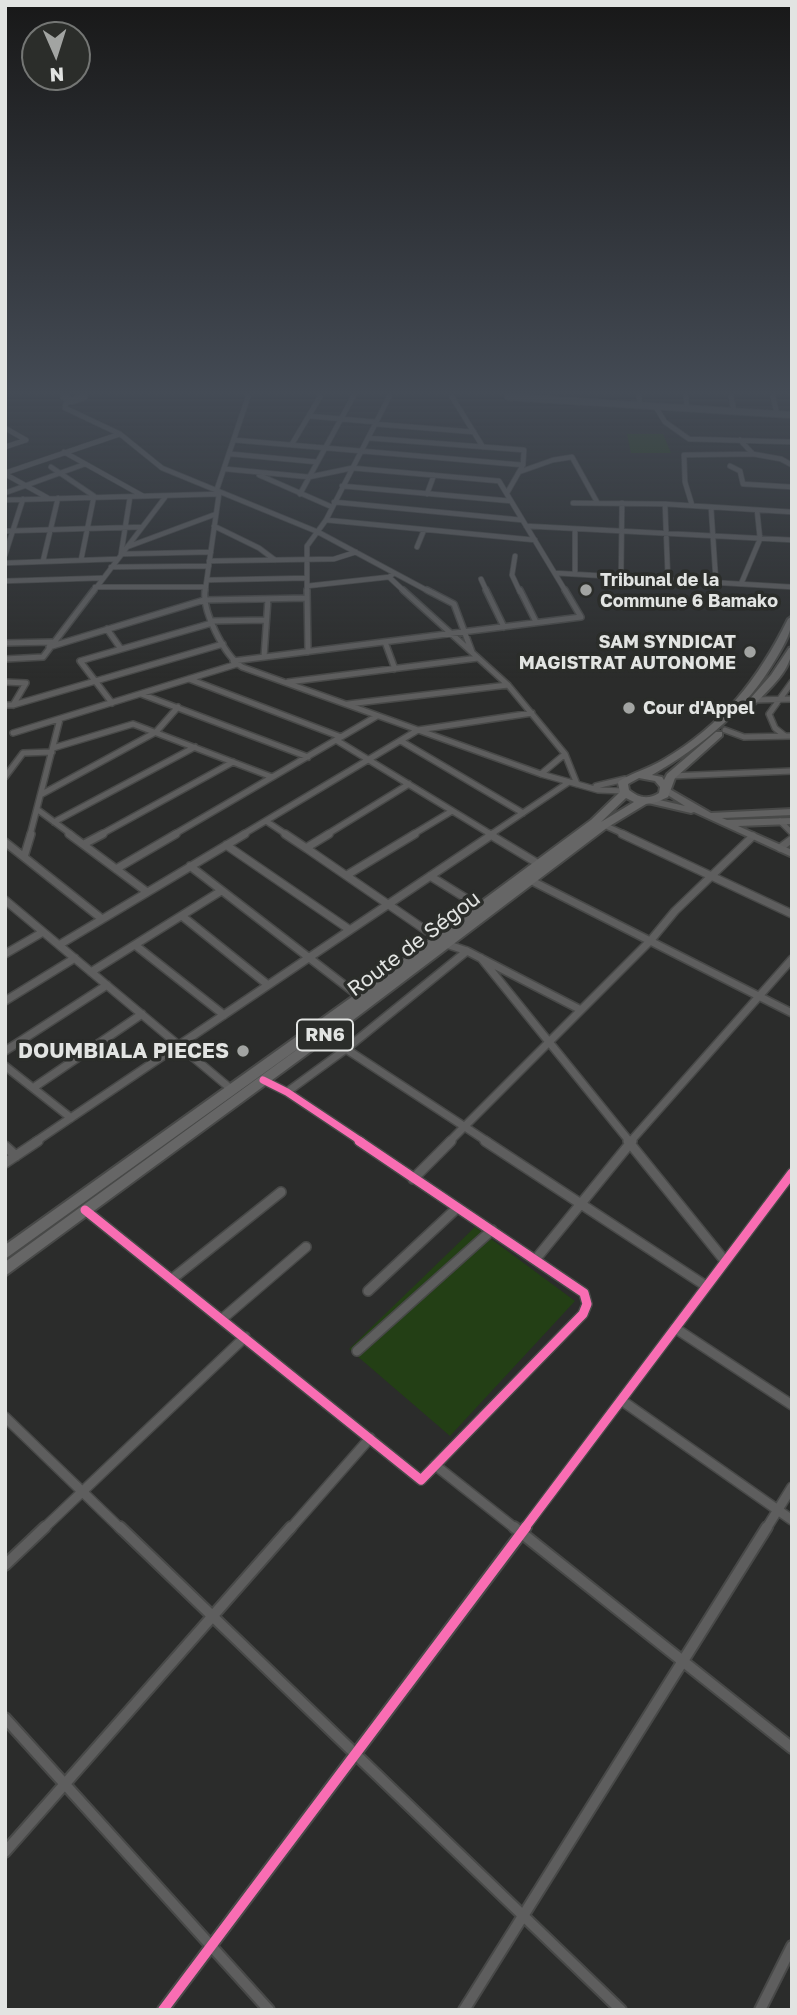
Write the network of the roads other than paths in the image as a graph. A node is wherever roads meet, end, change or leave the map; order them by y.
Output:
1 (35, 491) edge
2 (85, 491) edge
3 (135, 491) edge
4 (294, 491) edge
5 (302, 491) edge
6 (340, 491) edge
7 (395, 491) edge
8 (428, 491) edge
9 (591, 491) edge
10 (688, 491) edge
11 (218, 492) junction
12 (506, 493) edge
13 (300, 494) junction
14 (427, 494) junction
15 (437, 495) junction
16 (144, 496) junction
17 (166, 496) junction
18 (130, 497) junction
19 (58, 498) junction
20 (94, 498) junction
21 (23, 499) junction
22 (48, 499) junction
23 (5, 500) edge
24 (511, 501) junction
25 (597, 502) junction
26 (573, 503) dead end
27 (622, 503) junction
28 (665, 504) junction
29 (333, 505) junction
30 (692, 505) junction
31 (711, 507) junction
32 (757, 510) junction
33 (430, 511) junction
34 (792, 512) edge
35 (216, 514) junction
36 (326, 520) junction
37 (523, 520) junction
38 (214, 526) junction
39 (526, 526) junction
40 (125, 527) junction
41 (142, 527) junction
42 (88, 528) junction
43 (575, 529) junction
44 (50, 530) junction
45 (424, 530) junction
46 (5, 531) edge
47 (13, 531) junction
48 (622, 531) junction
49 (318, 532) junction
50 (667, 534) junction
51 (713, 536) junction
52 (760, 539) junction
53 (535, 540) junction
54 (792, 540) edge
55 (126, 547) junction
56 (416, 547) dead end
57 (6, 552) edge
58 (211, 552) junction
59 (356, 552) junction
60 (119, 556) junction
61 (515, 556) dead end
62 (307, 559) junction
63 (81, 560) junction
64 (275, 560) junction
65 (43, 561) junction
66 (5, 562) edge
67 (209, 564) junction
68 (111, 567) junction
69 (394, 572) junction
70 (555, 573) junction
71 (575, 574) junction
72 (389, 577) junction
73 (621, 577) junction
74 (102, 578) junction
75 (307, 578) junction
76 (481, 579) dead end
77 (207, 580) junction
78 (668, 580) junction
79 (5, 582) edge
80 (716, 583) junction
81 (741, 584) junction
82 (307, 586) junction
83 (95, 587) junction
84 (206, 587) junction
85 (792, 587) edge
86 (307, 598) junction
87 (268, 599) junction
88 (204, 600) junction
89 (792, 619) edge
90 (266, 620) junction
91 (211, 622) junction
92 (536, 622) junction
93 (504, 626) junction
94 (107, 629) junction
95 (464, 632) junction
96 (451, 633) junction
97 (385, 642) junction
98 (5, 643) edge
99 (50, 644) junction
100 (223, 644) junction
101 (121, 649) junction
102 (792, 650) edge
103 (308, 652) junction
104 (472, 652) junction
105 (264, 657) junction
106 (478, 658) junction
107 (5, 659) edge
108 (235, 663) junction
109 (396, 669) junction
110 (775, 677) junction
111 (189, 679) junction
112 (96, 681) junction
113 (792, 681) edge
114 (5, 682) edge
115 (283, 683) junction
116 (508, 685) junction
117 (141, 694) junction
118 (779, 699) junction
119 (792, 699) edge
120 (754, 700) junction
121 (112, 702) junction
122 (5, 705) edge
123 (13, 705) junction
124 (346, 705) junction
125 (178, 708) junction
126 (531, 713) junction
127 (377, 716) junction
128 (60, 719) junction
129 (418, 730) junction
130 (725, 730) junction
131 (156, 732) junction
132 (13, 733) dead end
133 (788, 736) edge
134 (339, 738) junction
135 (401, 741) junction
136 (195, 747) junction
137 (52, 750) junction
138 (565, 754) junction
139 (308, 757) junction
140 (369, 760) junction
141 (233, 762) junction
142 (792, 771) edge
143 (541, 774) junction
144 (644, 775) junction
145 (671, 776) junction
146 (5, 777) edge
147 (272, 777) junction
148 (625, 779) junction
149 (409, 784) junction
150 (577, 784) junction
151 (666, 788) junction
152 (625, 792) junction
153 (42, 794) junction
154 (647, 801) junction
155 (38, 810) junction
156 (452, 811) junction
157 (792, 812) edge
158 (523, 813) junction
159 (705, 814) junction
160 (266, 821) junction
161 (780, 821) junction
162 (792, 821) edge
163 (54, 822) junction
164 (725, 823) junction
165 (604, 825) junction
166 (491, 835) junction
167 (753, 836) junction
168 (792, 836) edge
169 (5, 842) edge
170 (84, 844) junction
171 (226, 845) junction
172 (306, 848) junction
173 (780, 848) junction
174 (792, 854) edge
175 (24, 857) junction
176 (537, 863) junction
177 (190, 866) junction
178 (116, 869) junction
179 (347, 876) junction
180 (430, 876) junction
181 (712, 876) junction
182 (532, 881) junction
183 (221, 891) junction
184 (147, 892) junction
185 (5, 900) edge
186 (389, 904) junction
187 (480, 907) junction
188 (792, 914) edge
189 (182, 916) junction
190 (102, 919) junction
191 (351, 930) junction
192 (43, 932) junction
193 (651, 940) junction
194 (441, 941) junction
195 (59, 945) junction
196 (135, 945) junction
197 (467, 951) junction
198 (5, 954) edge
199 (310, 957) junction
200 (75, 958) junction
201 (481, 958) junction
202 (792, 959) edge
203 (91, 972) junction
204 (107, 985) junction
205 (268, 985) junction
206 (360, 996) junction
207 (760, 996) junction
208 (5, 1000) edge
209 (581, 1010) junction
210 (792, 1013) edge
211 (142, 1014) junction
212 (224, 1015) junction
213 (324, 1036) junction
214 (550, 1040) junction
215 (179, 1045) junction
216 (345, 1049) junction
217 (5, 1051) edge
218 (5, 1066) edge
219 (263, 1080) junction
220 (33, 1088) junction
221 (231, 1089) junction
222 (287, 1092) junction
223 (71, 1118) junction
224 (465, 1125) junction
225 (629, 1144) junction
226 (5, 1146) edge
227 (16, 1156) junction
228 (5, 1163) edge
229 (792, 1173) edge
230 (413, 1179) junction
231 (282, 1192) dead end
232 (581, 1206) junction
233 (457, 1208) junction
234 (85, 1210) junction
235 (492, 1230) junction
236 (8, 1247) edge
237 (306, 1247) dead end
238 (535, 1260) junction
239 (725, 1261) junction
240 (5, 1270) edge
241 (172, 1279) junction
242 (706, 1286) junction
243 (368, 1291) dead end
244 (222, 1319) junction
245 (675, 1328) junction
246 (245, 1337) junction
247 (357, 1351) dead end
248 (621, 1400) junction
249 (792, 1405) edge
250 (5, 1417) edge
251 (370, 1438) junction
252 (435, 1465) junction
253 (792, 1486) edge
254 (81, 1490) junction
255 (777, 1510) junction
256 (792, 1520) edge
257 (521, 1533) junction
258 (5, 1565) edge
259 (213, 1617) junction
260 (682, 1661) junction
261 (5, 1718) edge
262 (792, 1748) edge
263 (355, 1754) junction
264 (65, 1784) junction
265 (5, 1852) edge
266 (523, 1915) junction
267 (792, 1945) edge
268 (211, 1946) junction
269 (163, 2010) edge
270 (269, 2010) edge
271 (464, 2010) edge
272 (621, 2010) edge
273 (760, 2010) edge

1 - 22 street
2 - 20 street
3 - 16 street
4 - 13 street
5 - 13 street
6 - 29 street
7 - 14 street
8 - 14 street
9 - 25 street
10 - 30 street
11 - 17 street
11 - 35 street
11 - 49 street
12 - 24 street
13 - 29 street
14 - 15 street
15 - 24 street
15 - 33 street
16 - 17 street
16 - 18 street
17 - 41 street
18 - 20 street
18 - 40 street
19 - 20 street
19 - 22 street
19 - 44 street
20 - 42 street
21 - 22 street
21 - 23 street
21 - 47 street
24 - 37 street
25 - 26 street
25 - 27 street
27 - 28 street
27 - 48 street
28 - 30 street
28 - 50 street
29 - 33 street
29 - 36 street
30 - 31 street
31 - 32 street
31 - 51 street
32 - 34 street
32 - 52 street
33 - 37 street
35 - 38 street
35 - 55 street
36 - 45 street
36 - 49 street
37 - 39 street
38 - 58 street
38 - 64 street
39 - 43 street
39 - 53 street
40 - 41 street
40 - 42 street
40 - 60 street
41 - 55 street
42 - 44 street
42 - 63 street
43 - 48 street
43 - 71 street
44 - 47 street
44 - 65 street
45 - 53 street
45 - 56 street
46 - 47 street
47 - 57 street
48 - 50 street
48 - 73 street
49 - 59 street
49 - 62 street
50 - 51 street
50 - 78 street
51 - 52 street
51 - 80 street
52 - 54 street
52 - 81 street
53 - 70 street
55 - 60 street
58 - 60 street
58 - 67 street
59 - 62 street
59 - 69 street
60 - 63 street
60 - 68 street
61 - 92 street
62 - 64 street
62 - 75 street
63 - 65 street
64 - 67 street
65 - 66 street
67 - 68 street
67 - 77 street
68 - 74 street
69 - 72 street
69 - 95 street
70 - 71 street
70 - 92 street
71 - 73 street
72 - 82 street
72 - 96 street
73 - 78 street
74 - 79 street
74 - 83 street
75 - 77 street
75 - 82 street
76 - 93 street
77 - 84 street
78 - 80 street
80 - 81 street
81 - 85 street
82 - 86 street
83 - 84 street
83 - 99 street
84 - 88 street
86 - 87 street
86 - 103 street
87 - 88 street
87 - 90 street
88 - 91 street
88 - 94 street
89 - 144 highway
90 - 91 street
90 - 105 street
91 - 100 street
91 - 101 street
92 - 93 street
93 - 95 street
94 - 99 street
94 - 101 street
95 - 96 street
95 - 104 street
96 - 97 street
96 - 104 street
97 - 103 street
97 - 109 street
98 - 99 street
99 - 107 street
100 - 108 street
100 - 112 street
101 - 112 street
102 - 110 highway, Route de Ségou / RN6
103 - 105 street
104 - 106 street
105 - 108 street
106 - 109 street
106 - 116 street
108 - 111 street
108 - 115 street
109 - 115 street
110 - 113 street
110 - 120 highway, Route de Ségou / RN6
111 - 117 street
111 - 134 street
112 - 121 street
112 - 123 street
113 - 118 street
114 - 123 street
115 - 124 street
116 - 124 street
116 - 126 street
117 - 121 street
117 - 125 street
118 - 119 street
118 - 120 street
118 - 133 street
120 - 130 highway, Route de Ségou / RN6
121 - 128 street
122 - 123 street
124 - 127 street
125 - 131 street
125 - 139 street
126 - 129 street
126 - 138 street
127 - 129 street
127 - 134 street
128 - 132 street
128 - 137 street
129 - 135 street
129 - 143 street
130 - 133 street
130 - 145 highway, Route de Ségou / RN6
131 - 136 street
131 - 137 street
131 - 153 street
134 - 139 street
134 - 140 street
135 - 140 street
135 - 158 street
136 - 141 street
136 - 163 street
137 - 146 street
137 - 153 street
138 - 143 street
138 - 150 street
139 - 147 street
140 - 149 street
140 - 160 street
141 - 147 street
141 - 170 street
142 - 145 street
143 - 150 street
144 - 148 highway
144 - 151 highway
145 - 151 highway, Route de Ségou / RN6
147 - 178 street
148 - 150 street
148 - 152 highway
149 - 156 street
149 - 172 street
150 - 152 street
150 - 158 street
151 - 154 highway, Route de Ségou / RN6
151 - 159 main road
152 - 154 highway
152 - 176 highway, Route de Ségou / RN6
153 - 155 street
154 - 159 main road
154 - 165 highway, Route de Ségou / RN6
155 - 163 street
155 - 175 street
156 - 166 street
156 - 179 street
157 - 159 main road
158 - 166 street
159 - 164 main road
160 - 171 street
160 - 172 street
161 - 162 main road
161 - 164 main road
161 - 168 street
163 - 170 street
164 - 167 main road
165 - 181 street
165 - 182 highway, Route de Ségou / RN6
166 - 176 street
166 - 180 street
167 - 173 main road
167 - 181 street
168 - 173 street
169 - 175 street
170 - 178 street
171 - 177 street
171 - 191 street
172 - 179 street
173 - 174 main road
175 - 190 street
176 - 187 highway, Route de Ségou / RN6
177 - 183 street
177 - 184 street
178 - 184 street
179 - 186 street
180 - 186 street
180 - 187 street
181 - 188 street
181 - 193 street
182 - 193 street
182 - 194 highway, Route de Ségou / RN6
183 - 189 street
183 - 199 street
184 - 190 street
185 - 192 street
186 - 191 street
186 - 194 street
187 - 194 highway, Route de Ségou / RN6
189 - 196 street
189 - 205 street
190 - 195 street
191 - 199 street
192 - 195 street
192 - 198 street
193 - 207 street
193 - 209 street
194 - 197 street
194 - 206 highway, Route de Ségou / RN6
194 - 213 highway, Route de Ségou / RN6
195 - 200 street
196 - 203 street
196 - 212 street
197 - 201 street
197 - 216 street
199 - 205 street
199 - 206 street
200 - 203 street
200 - 208 street
201 - 209 street
201 - 214 street
202 - 207 street
203 - 204 street
204 - 211 street
204 - 217 street
205 - 212 street
206 - 221 highway, Route de Ségou / RN6
207 - 210 street
207 - 225 street
209 - 214 street
211 - 215 street
211 - 220 street
212 - 215 street
213 - 216 street
213 - 219 highway, Route de Ségou / RN6
214 - 224 street
214 - 225 street
215 - 221 street
215 - 223 street
216 - 222 street
216 - 224 street
218 - 220 street
219 - 222 street
219 - 234 highway, Route de Ségou / RN6
220 - 223 street
221 - 236 highway, Route de Ségou / RN6
222 - 230 street
223 - 227 street
224 - 230 street
224 - 232 street
225 - 232 street
225 - 239 street
226 - 227 street
227 - 228 street
229 - 239 street
230 - 233 street
231 - 241 street
232 - 238 street
232 - 242 street
233 - 235 street
233 - 243 street
234 - 240 highway, Route de Ségou / RN6
234 - 241 street
235 - 238 street
235 - 247 street
237 - 244 street
238 - 252 street
239 - 242 street
241 - 244 street
242 - 245 street
244 - 246 street
245 - 248 street
245 - 249 street
246 - 251 street
246 - 254 street
248 - 255 street
248 - 257 street
250 - 254 street
251 - 252 street
251 - 259 street
252 - 257 street
253 - 255 street
254 - 258 street
254 - 259 street
255 - 256 street
255 - 260 street
257 - 260 street
257 - 263 street
259 - 263 street
259 - 264 street
260 - 262 street
260 - 266 street
261 - 264 street
263 - 266 street
263 - 268 street
264 - 265 street
264 - 268 street
266 - 271 street
266 - 272 street
267 - 273 street
268 - 269 street
268 - 270 street

